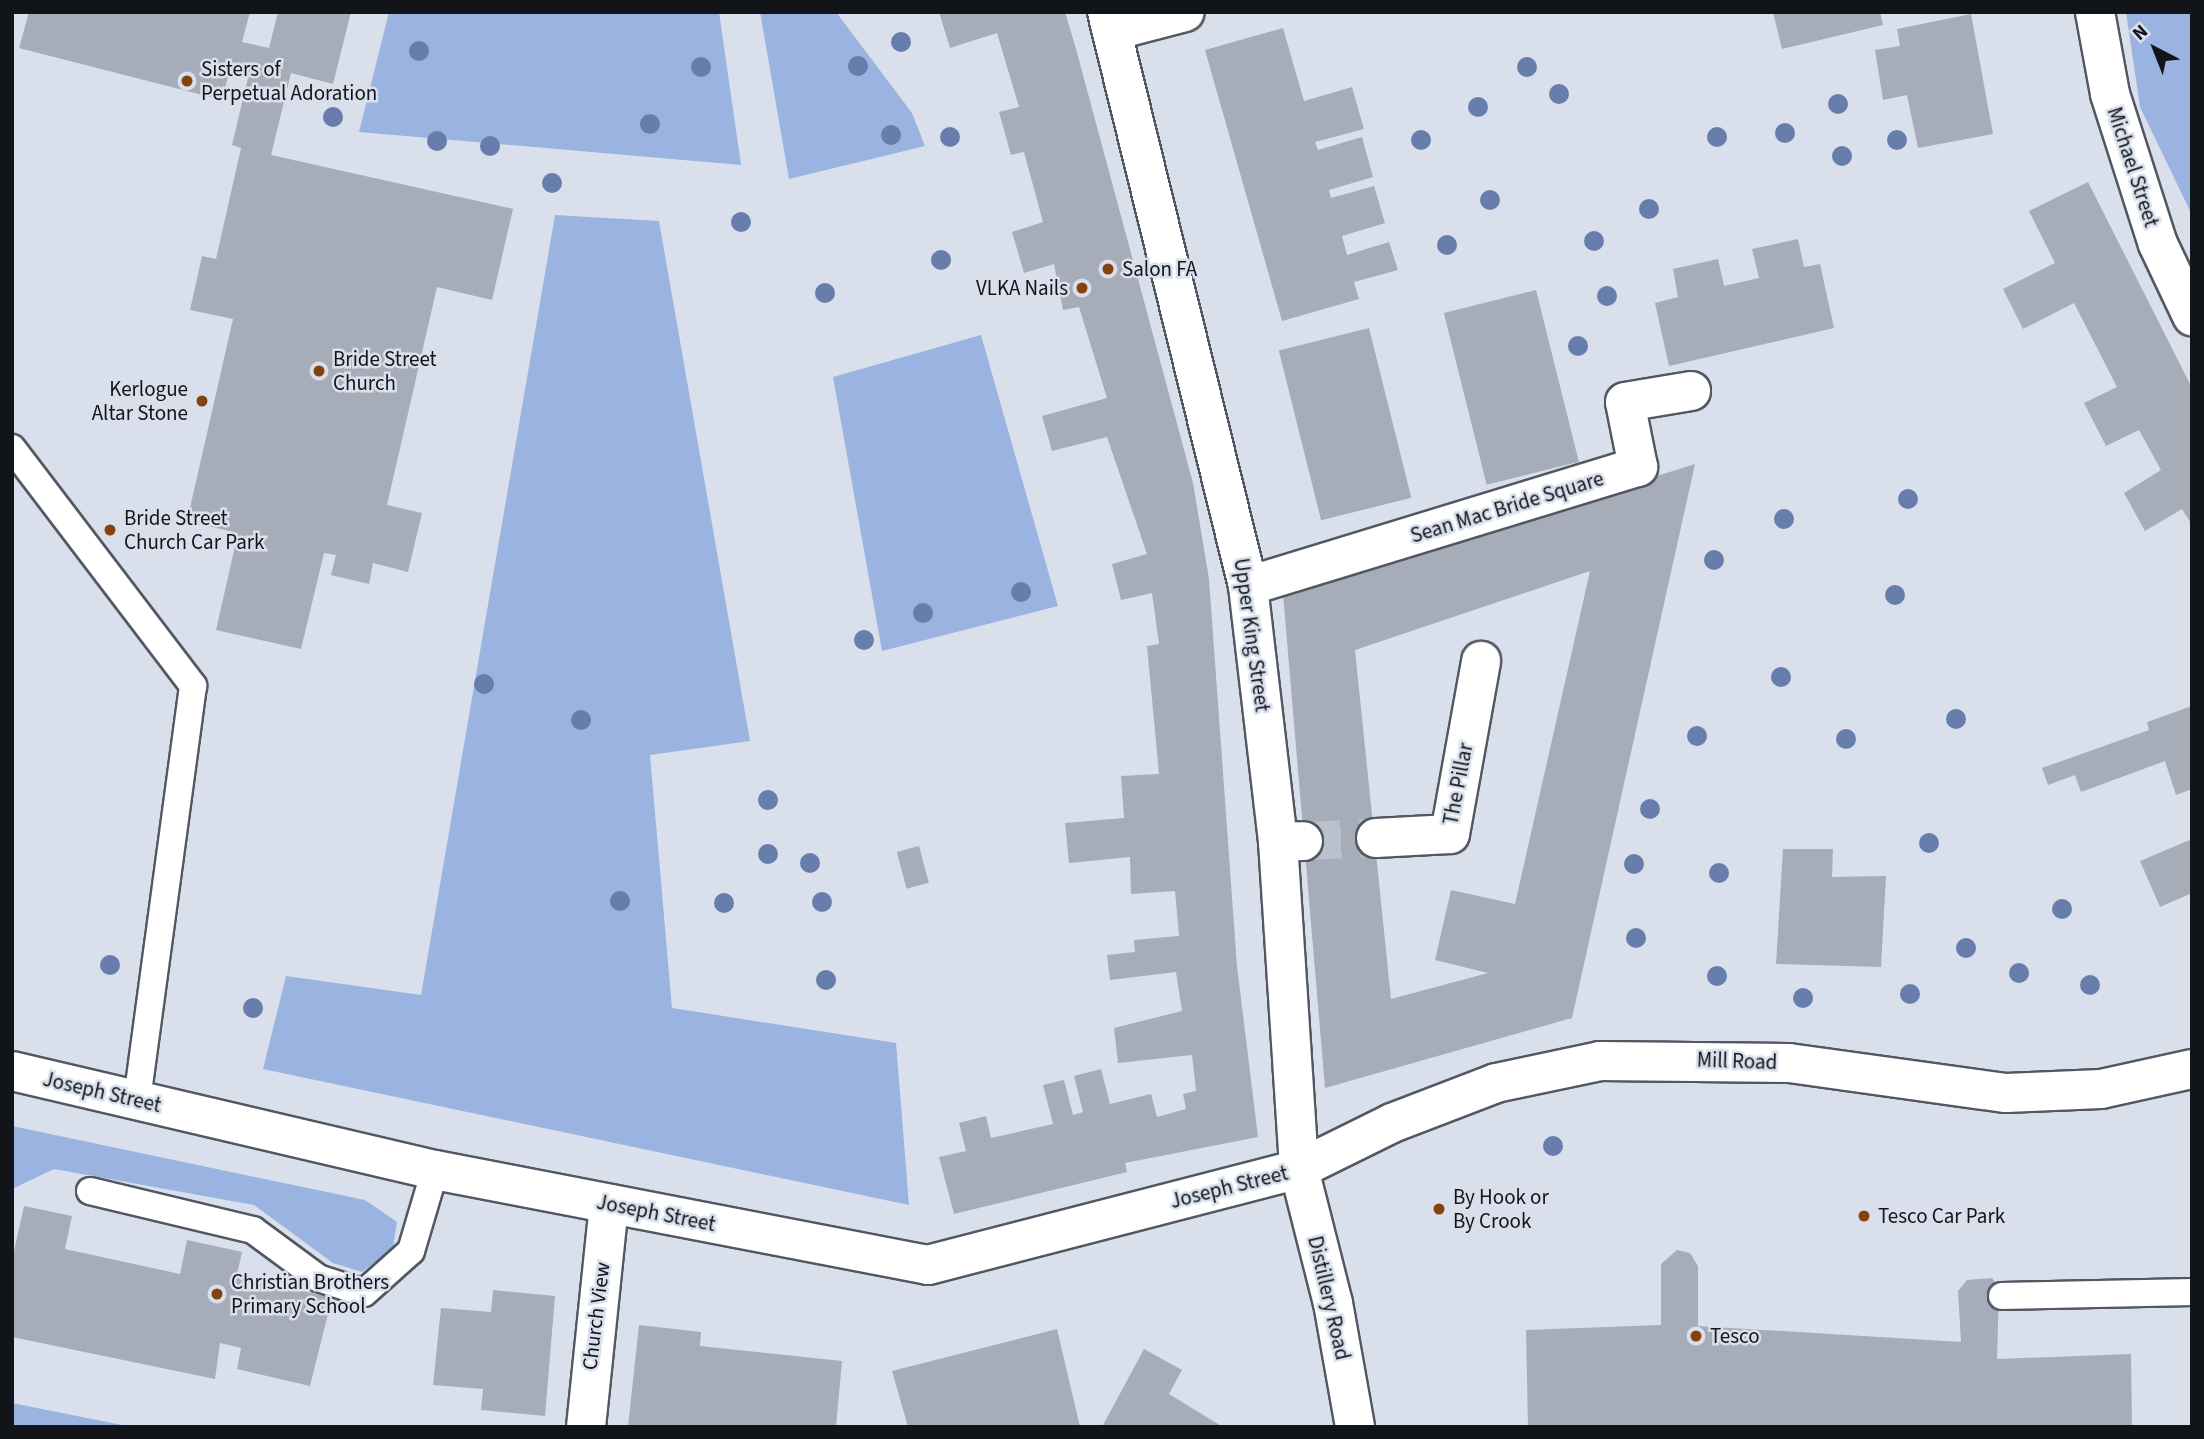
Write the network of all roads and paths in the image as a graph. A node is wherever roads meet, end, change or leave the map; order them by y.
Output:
1 (1185, 12) edge
2 (2095, 12) edge
3 (1109, 22) edge
4 (2192, 316) edge
5 (1690, 391) dead end
6 (12, 448) edge
7 (1248, 586) junction
8 (1481, 661) dead end
9 (1376, 838) tunnel mouth
10 (2192, 1069) edge
11 (12, 1072) edge
12 (137, 1101) junction
13 (435, 1170) junction
14 (1299, 1170) junction
15 (90, 1191) dead end
16 (609, 1205) junction
17 (2192, 1292) edge
18 (2002, 1296) dead end
19 (586, 1427) edge
20 (1355, 1427) edge

1 - 3 main road
2 - 4 main road, Michael Street
3 - 7 main road, Upper King Street
5 - 7 main road, Sean Mac Bride Square
6 - 12 lane
7 - 14 main road, Upper King Street
8 - 9 main road, The Pillar
10 - 14 main road, Mill Road
11 - 12 main road, Joseph Street
12 - 13 main road, Joseph Street
13 - 15 lane
13 - 16 main road, Joseph Street
14 - 16 main road, Joseph Street
14 - 20 main road, Distillery Road
16 - 19 main road, Church View
17 - 18 lane

